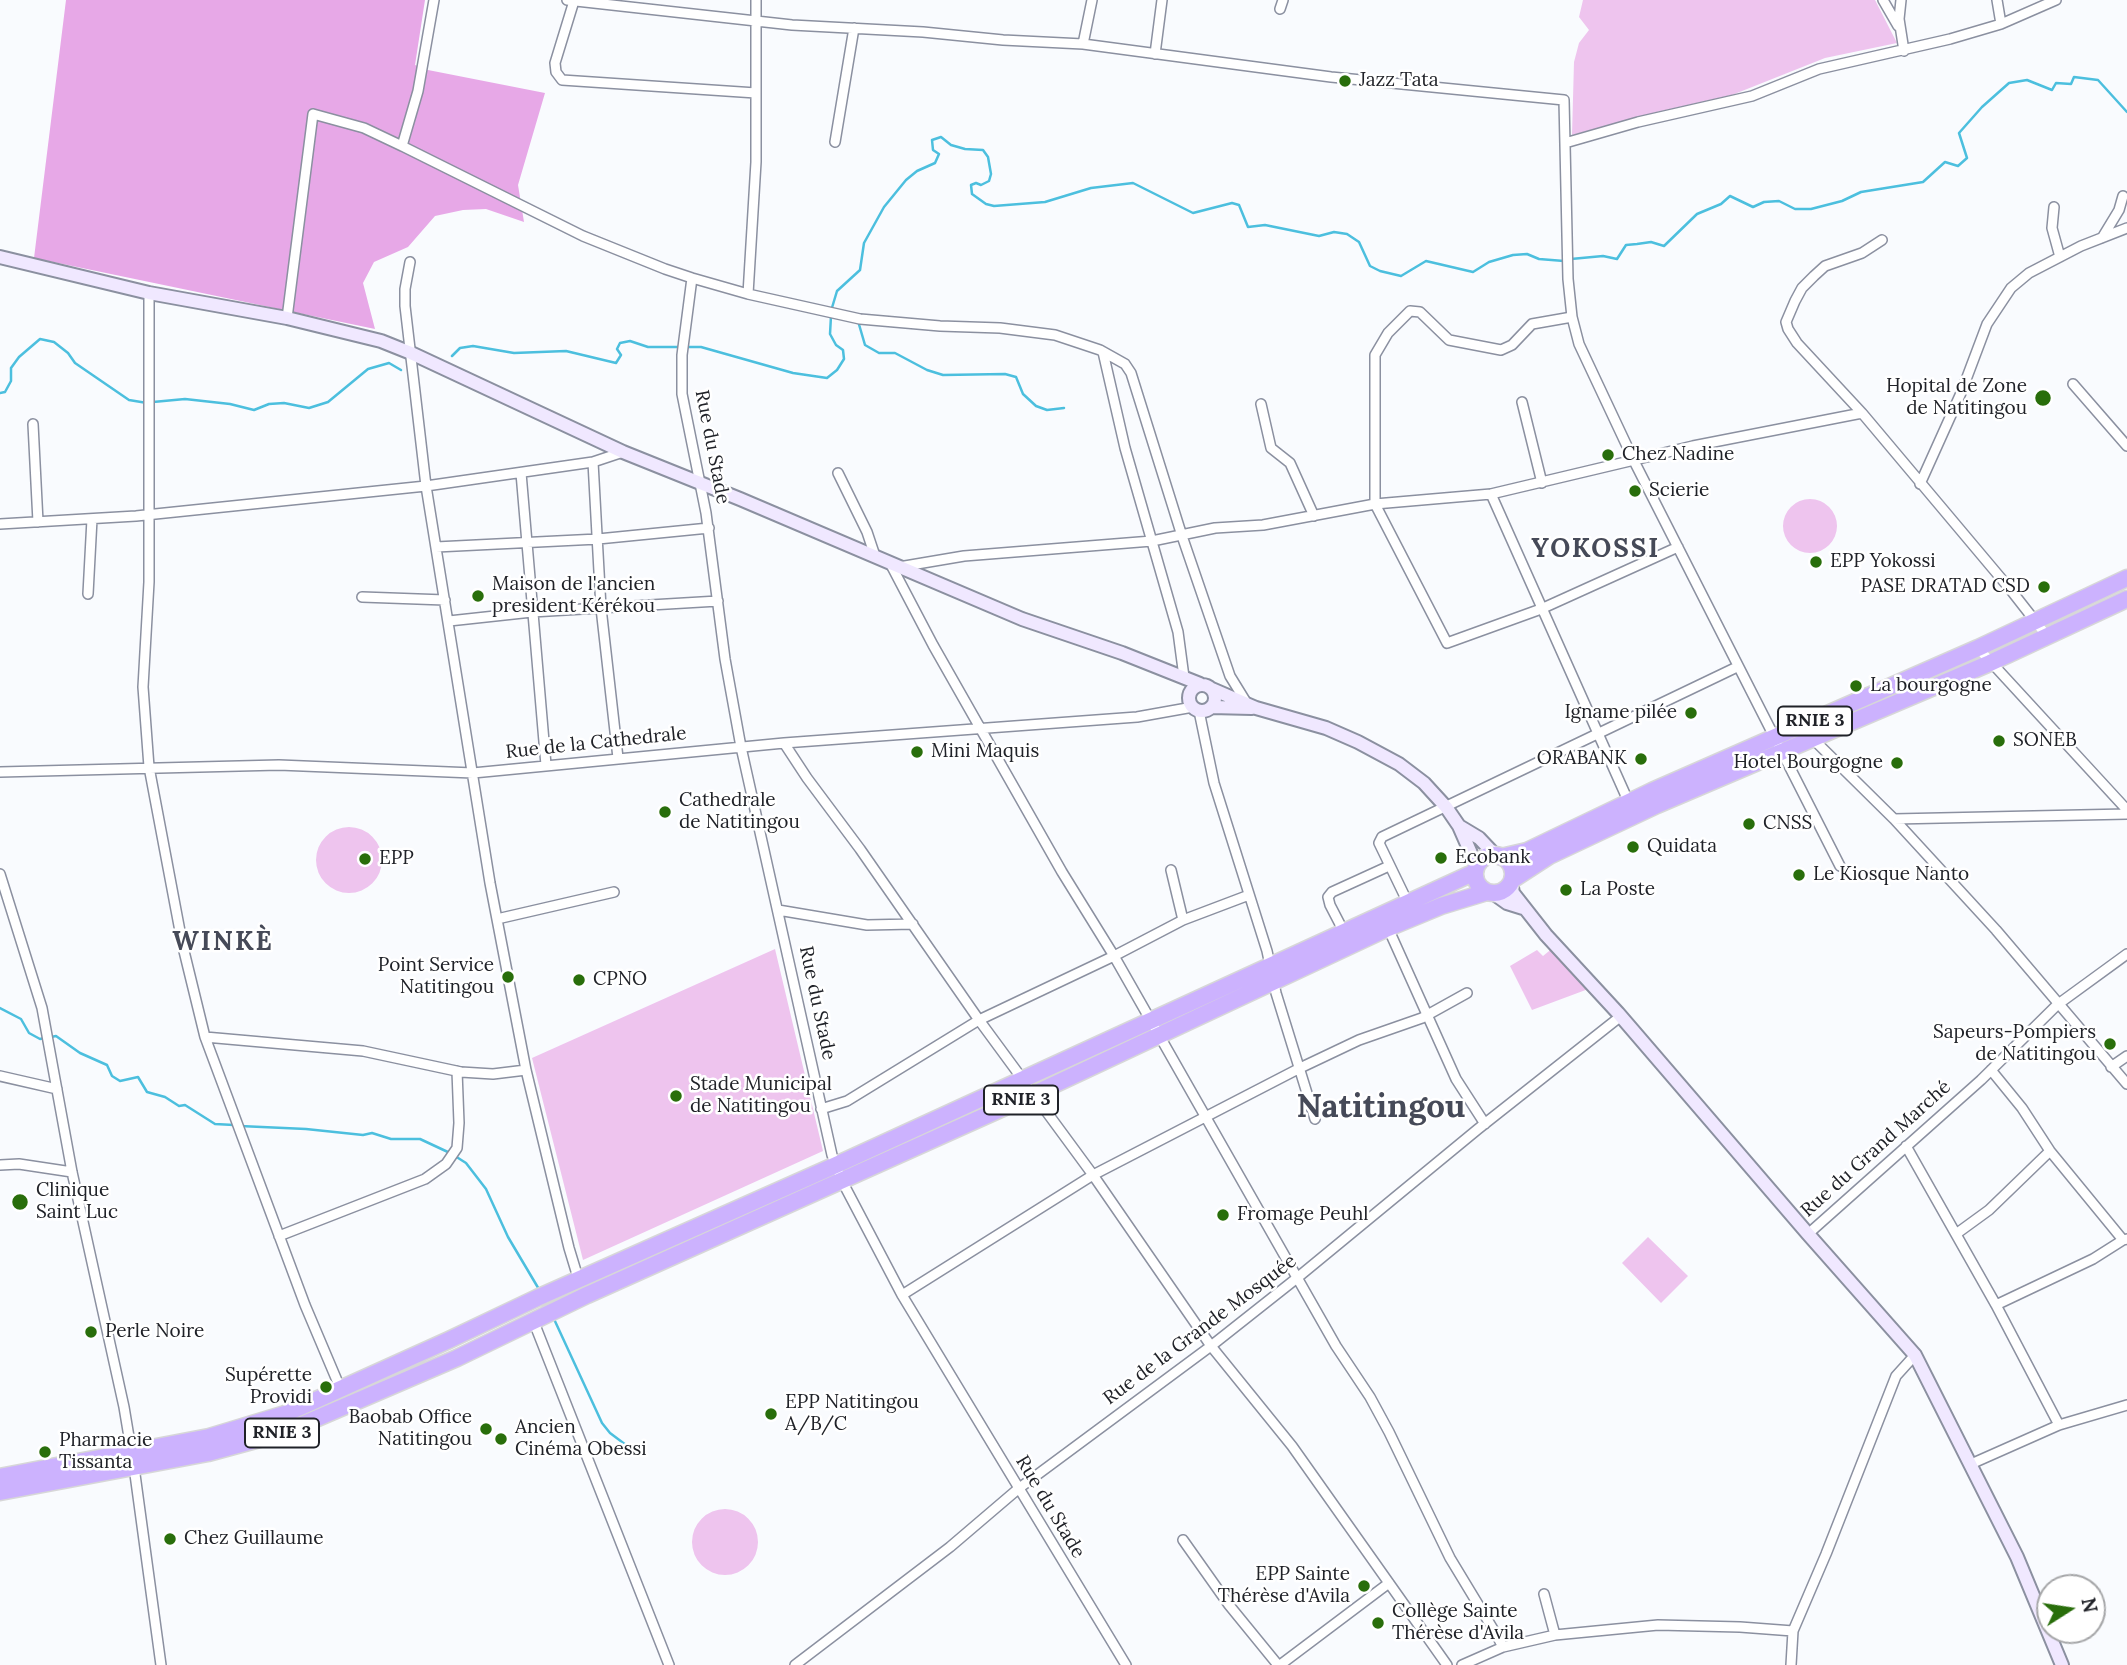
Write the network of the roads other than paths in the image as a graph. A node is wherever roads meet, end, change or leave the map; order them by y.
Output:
1 (434, 0) edge
2 (567, 0) edge
3 (756, 0) edge
4 (1091, 0) edge
5 (1162, 0) edge
6 (1883, 0) edge
7 (1901, 0) edge
8 (1997, 0) edge
9 (2056, 0) edge
10 (574, 1) edge
11 (756, 21) junction
12 (2001, 24) junction
13 (854, 29) junction
14 (1900, 30) junction
15 (1083, 44) junction
16 (1904, 51) junction
17 (1155, 54) junction
18 (756, 93) junction
19 (835, 142) dead end
20 (1565, 143) junction
21 (402, 146) junction
22 (2123, 196) dead end
23 (2054, 207) dead end
24 (2127, 228) edge
25 (2102, 238) junction
26 (1882, 240) dead end
27 (0, 257) edge
28 (2060, 257) junction
29 (410, 262) dead end
30 (692, 278) junction
31 (149, 293) junction
32 (748, 294) junction
33 (1572, 317) junction
34 (287, 318) junction
35 (1103, 352) junction
36 (411, 353) junction
37 (2073, 384) dead end
38 (1522, 402) dead end
39 (1261, 404) dead end
40 (1862, 414) junction
41 (33, 424) dead end
42 (2127, 446) edge
43 (623, 452) junction
44 (1634, 461) junction
45 (593, 462) junction
46 (521, 473) junction
47 (838, 474) dead end
48 (1542, 483) junction
49 (701, 484) junction
50 (1920, 484) junction
51 (426, 486) junction
52 (1490, 494) junction
53 (1375, 505) junction
54 (149, 514) junction
55 (1314, 516) junction
56 (92, 519) junction
57 (38, 523) junction
58 (0, 524) edge
59 (709, 528) junction
60 (1182, 536) junction
61 (598, 539) junction
62 (526, 541) junction
63 (1152, 541) junction
64 (436, 547) junction
65 (1678, 547) junction
66 (875, 556) junction
67 (894, 565) junction
68 (2127, 578) edge
69 (88, 594) dead end
70 (362, 597) dead end
71 (2127, 599) edge
72 (445, 600) junction
73 (718, 601) junction
74 (601, 608) junction
75 (1541, 610) junction
76 (532, 612) junction
77 (449, 621) junction
78 (2035, 621) junction
79 (2046, 635) junction
80 (1978, 648) junction
81 (1990, 663) junction
82 (1737, 667) junction
83 (1184, 677) junction
84 (1206, 687) junction
85 (1252, 706) junction
86 (1201, 708) junction
87 (1804, 726) junction
88 (980, 728) junction
89 (1599, 735) junction
90 (1814, 740) junction
91 (784, 743) junction
92 (1779, 745) junction
93 (741, 747) junction
94 (618, 758) junction
95 (546, 765) junction
96 (149, 767) junction
97 (0, 772) edge
98 (474, 773) junction
99 (1446, 807) junction
100 (1632, 809) junction
101 (2127, 812) edge
102 (1894, 819) junction
103 (1459, 826) junction
104 (1499, 856) junction
105 (1389, 866) junction
106 (1840, 866) dead end
107 (1476, 869) junction
108 (1171, 870) dead end
109 (0, 874) edge
110 (1511, 881) junction
111 (614, 892) dead end
112 (1490, 892) junction
113 (1249, 895) junction
114 (1408, 903) junction
115 (1523, 908) junction
116 (778, 910) junction
117 (497, 919) junction
118 (1183, 920) junction
119 (913, 924) junction
120 (1388, 928) junction
121 (1344, 932) junction
122 (2127, 954) edge
123 (1114, 956) junction
124 (1271, 974) junction
125 (1467, 993) dead end
126 (2057, 1004) junction
127 (1426, 1014) junction
128 (1620, 1016) junction
129 (979, 1020) junction
130 (1149, 1020) junction
131 (1158, 1035) junction
132 (205, 1037) junction
133 (2127, 1056) edge
134 (2111, 1067) junction
135 (1300, 1068) junction
136 (526, 1070) junction
137 (1991, 1070) junction
138 (457, 1071) junction
139 (0, 1076) edge
140 (1022, 1079) junction
141 (2127, 1084) edge
142 (57, 1089) junction
143 (1034, 1094) junction
144 (821, 1109) junction
145 (1205, 1117) junction
146 (1315, 1119) dead end
147 (1485, 1124) junction
148 (1906, 1146) junction
149 (2050, 1151) junction
150 (0, 1165) edge
151 (836, 1165) junction
152 (72, 1172) junction
153 (1093, 1175) junction
154 (842, 1181) junction
155 (1808, 1234) junction
156 (1956, 1234) junction
157 (278, 1236) junction
158 (2125, 1239) edge
159 (1297, 1278) junction
160 (579, 1279) junction
161 (587, 1294) junction
162 (902, 1295) junction
163 (1996, 1304) junction
164 (545, 1315) junction
165 (449, 1340) junction
166 (1211, 1346) junction
167 (1915, 1355) junction
168 (457, 1358) junction
169 (340, 1389) junction
170 (2127, 1405) edge
171 (346, 1406) junction
172 (2059, 1425) junction
173 (133, 1460) junction
174 (1971, 1464) junction
175 (6, 1483) edge
176 (1018, 1489) junction
177 (1183, 1540) dead end
178 (1389, 1583) junction
179 (1544, 1594) dead end
180 (1793, 1631) junction
181 (1555, 1635) junction
182 (1503, 1647) junction
183 (161, 1665) edge
184 (669, 1665) edge
185 (795, 1665) edge
186 (1126, 1665) edge
187 (1279, 1665) edge
188 (1447, 1665) edge
189 (1462, 1665) edge
190 (1791, 1665) edge
191 (2062, 1665) edge

1 - 21 street
2 - 10 street
3 - 11 street
4 - 15 street
5 - 17 street
6 - 14 street
7 - 14 street
8 - 12 street
9 - 12 street
10 - 11 street
10 - 18 street
11 - 13 street
11 - 18 street
12 - 16 street
13 - 15 street
13 - 19 street
14 - 16 street
15 - 17 street
16 - 20 street
17 - 20 street
18 - 32 street
20 - 33 street
21 - 30 street
21 - 34 street
22 - 25 street
23 - 28 street
24 - 25 street
25 - 28 street
26 - 40 street
27 - 31 street
28 - 50 street
29 - 36 street
30 - 32 street
30 - 49 street, Rue du Stade
31 - 34 street
31 - 54 street
32 - 35 street
33 - 44 street
33 - 53 street
34 - 36 street
35 - 60 street
35 - 63 street
36 - 43 street
36 - 51 street
37 - 42 street
38 - 48 street
39 - 55 street
40 - 44 street
40 - 50 street
41 - 57 street
43 - 45 street
43 - 49 street
44 - 48 street
44 - 65 street
45 - 46 street
45 - 61 street
46 - 51 street
46 - 62 street
47 - 66 street
48 - 52 street
49 - 59 street, Rue du Stade
49 - 66 street
50 - 78 street
51 - 54 street
51 - 64 street
52 - 53 street
52 - 75 street
53 - 55 street
53 - 75 street
54 - 56 street
54 - 96 street
55 - 60 street
56 - 57 street
56 - 69 street
57 - 58 street
59 - 61 street
59 - 73 street, Rue du Stade
60 - 63 street
60 - 85 street
61 - 62 street
61 - 74 street
62 - 64 street
62 - 76 street
63 - 67 street
63 - 83 street
64 - 72 street
65 - 75 street
65 - 82 street
66 - 67 street
67 - 83 street
67 - 88 street
68 - 78 highway, RNIE 3
70 - 72 street
71 - 79 highway, RNIE 3
72 - 77 street
73 - 74 street
73 - 93 street, Rue du Stade
74 - 76 street
74 - 94 street
75 - 89 street
76 - 77 street
76 - 95 street
77 - 98 street
78 - 79 street
78 - 80 highway, RNIE 3
79 - 81 highway, RNIE 3
80 - 81 street
80 - 87 highway, RNIE 3
81 - 90 highway, RNIE 3
81 - 101 street
82 - 89 street
82 - 92 street
83 - 84 street
84 - 85 street
84 - 86 street
84 - 86 street
85 - 86 street
85 - 99 street
86 - 88 street, Rue de la Cathedrale
86 - 113 street
87 - 90 street
87 - 92 highway, RNIE 3
88 - 91 street, Rue de la Cathedrale
88 - 123 street
89 - 99 street
89 - 100 street
90 - 92 highway, RNIE 3
90 - 102 street
91 - 93 street, Rue de la Cathedrale
91 - 119 street
92 - 100 highway, RNIE 3
92 - 106 street
93 - 94 street, Rue de la Cathedrale
93 - 116 street, Rue du Stade
94 - 95 street, Rue de la Cathedrale
95 - 98 street, Rue de la Cathedrale
96 - 97 street, Rue de la Cathedrale
96 - 98 street, Rue de la Cathedrale
96 - 132 street
98 - 117 street
99 - 103 street
99 - 105 street
100 - 104 highway, RNIE 3
100 - 110 highway, RNIE 3
101 - 102 street
102 - 126 street
103 - 104 street
103 - 107 street
104 - 107 highway, RNIE 3
104 - 110 highway
105 - 114 street
105 - 121 street
107 - 112 highway
107 - 114 highway, RNIE 3
108 - 118 street
109 - 142 street
110 - 112 highway, RNIE 3
110 - 115 street
111 - 117 street
112 - 115 street
112 - 120 highway, RNIE 3
113 - 118 street
113 - 124 street
114 - 121 highway, RNIE 3
115 - 128 street
116 - 119 street
116 - 144 street, Rue du Stade
117 - 136 street
118 - 123 street
119 - 129 street
120 - 124 highway, RNIE 3
120 - 127 street
121 - 124 highway, RNIE 3
122 - 126 street, Rue du Grand Marché
123 - 129 street
123 - 130 street
124 - 130 highway, RNIE 3
124 - 131 highway, RNIE 3
124 - 135 street
125 - 127 street
126 - 134 street
126 - 137 street, Rue du Grand Marché
127 - 135 street
127 - 147 street
128 - 147 street, Rue de la Grande Mosquée
128 - 155 street
129 - 140 street
129 - 144 street
130 - 131 street
130 - 140 highway, RNIE 3
131 - 143 highway, RNIE 3
131 - 145 street
132 - 138 street
132 - 157 street
133 - 134 street
134 - 141 street
135 - 145 street
135 - 146 street
136 - 138 street
136 - 160 street
137 - 148 street, Rue du Grand Marché
137 - 149 street
138 - 157 street
139 - 142 street
140 - 143 street
140 - 151 highway, RNIE 3
142 - 152 street
143 - 153 street
143 - 154 highway, RNIE 3
144 - 151 street, Rue du Stade
145 - 153 street
145 - 159 street
147 - 159 street, Rue de la Grande Mosquée
148 - 155 street, Rue du Grand Marché
148 - 156 street
149 - 156 street
149 - 158 street
150 - 152 street
151 - 154 street, Rue du Stade
151 - 160 highway, RNIE 3
152 - 173 street
153 - 162 street
153 - 166 street
154 - 161 highway, RNIE 3
154 - 162 street, Rue du Stade
155 - 167 street
156 - 163 street
157 - 169 street
158 - 163 street
159 - 166 street, Rue de la Grande Mosquée
159 - 182 street
160 - 161 street
160 - 165 highway, RNIE 3
161 - 164 highway, RNIE 3
162 - 176 street, Rue du Stade
163 - 172 street
164 - 168 highway, RNIE 3
164 - 184 street
165 - 168 highway
165 - 169 highway, RNIE 3
166 - 176 street, Rue de la Grande Mosquée
166 - 178 street
167 - 174 street
167 - 180 street
168 - 171 highway, RNIE 3
169 - 171 street
169 - 173 highway, RNIE 3
170 - 172 street
171 - 173 highway, RNIE 3
172 - 174 street
173 - 175 highway, RNIE 3
173 - 183 street
174 - 191 street
176 - 185 street, Rue de la Grande Mosquée
176 - 186 street, Rue du Stade
177 - 187 street
178 - 187 street
178 - 188 street
179 - 181 street
180 - 181 street
180 - 190 street
181 - 182 street
182 - 189 street

